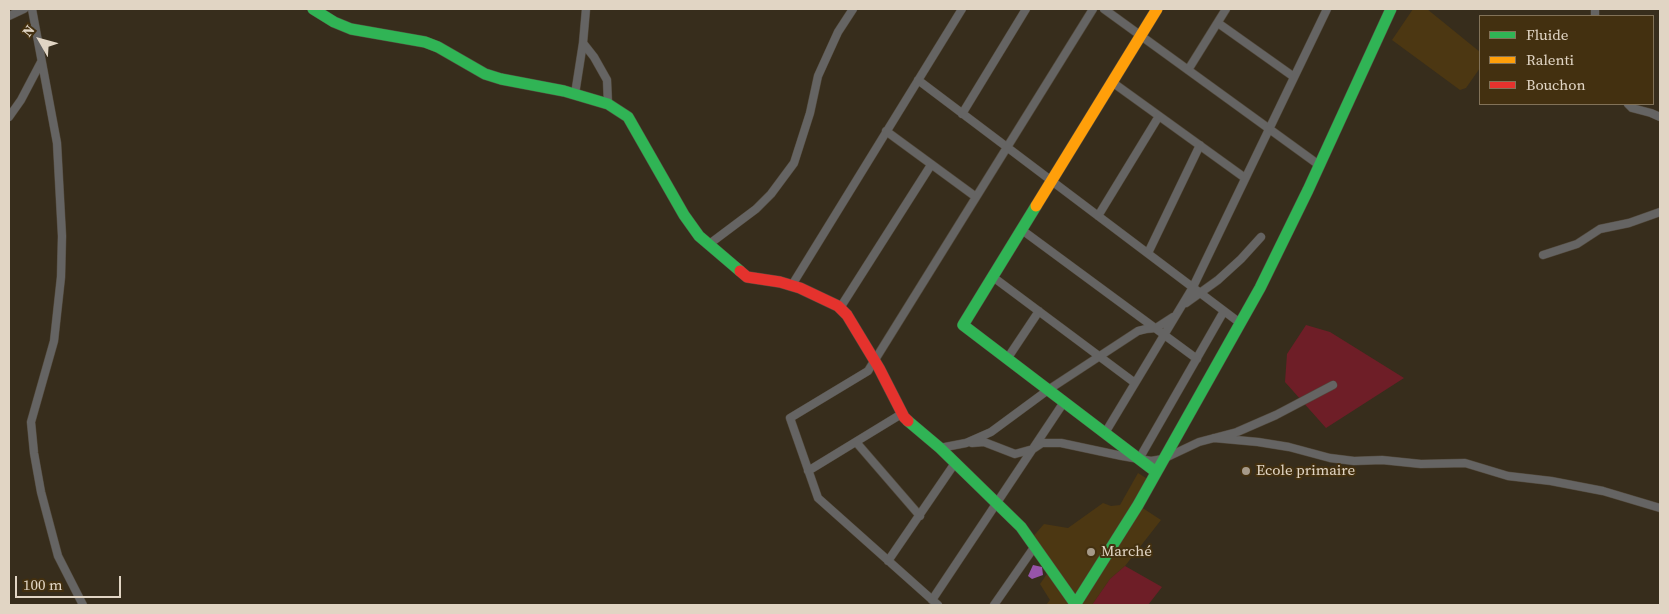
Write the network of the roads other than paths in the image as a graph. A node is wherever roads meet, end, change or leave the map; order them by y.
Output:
1 (24, 9) edge
2 (32, 9) edge
3 (313, 9) edge
4 (586, 9) edge
5 (853, 9) edge
6 (962, 9) edge
7 (1026, 9) edge
8 (1093, 9) edge
9 (1104, 9) edge
10 (1157, 9) edge
11 (1226, 9) edge
12 (1326, 9) edge
13 (1391, 9) edge
14 (9, 16) edge
15 (1218, 23) junction
16 (1141, 36) junction
17 (583, 43) junction
18 (41, 62) junction
19 (1188, 70) junction
20 (1294, 77) junction
21 (918, 80) junction
22 (1112, 82) junction
23 (575, 94) junction
24 (608, 104) junction
25 (1629, 105) edge
26 (962, 114) junction
27 (1159, 116) junction
28 (9, 117) edge
29 (1660, 117) edge
30 (1269, 129) junction
31 (886, 132) junction
32 (1200, 145) junction
33 (1007, 148) junction
34 (931, 164) junction
35 (1319, 165) junction
36 (1245, 178) junction
37 (1052, 181) junction
38 (976, 198) junction
39 (1660, 212) edge
40 (1098, 216) junction
41 (1022, 230) junction
42 (1260, 237) dead end
43 (708, 245) junction
44 (1148, 254) junction
45 (1543, 255) dead end
46 (993, 277) junction
47 (792, 286) junction
48 (1193, 287) junction
49 (1200, 292) junction
50 (840, 308) junction
51 (1039, 311) junction
52 (1224, 311) junction
53 (1178, 312) junction
54 (1240, 323) junction
55 (1156, 328) junction
56 (1164, 334) junction
57 (1099, 356) junction
58 (1197, 358) junction
59 (1007, 359) junction
60 (874, 360) junction
61 (1135, 383) junction
62 (1333, 385) dead end
63 (1048, 390) junction
64 (1064, 402) junction
65 (902, 413) junction
66 (1105, 433) junction
67 (1214, 438) junction
68 (856, 442) junction
69 (966, 443) junction
70 (940, 448) junction
71 (1033, 449) junction
72 (1138, 459) junction
73 (1163, 459) junction
74 (955, 463) junction
75 (808, 471) junction
76 (1156, 472) junction
77 (997, 502) junction
78 (1660, 508) edge
79 (920, 516) junction
80 (1035, 546) junction
81 (888, 561) junction
82 (935, 603) edge
83 (83, 605) edge
84 (994, 605) edge
85 (1076, 605) edge

1 - 14 street
2 - 18 street
3 - 23 street
4 - 17 street
5 - 43 street
6 - 21 street
7 - 26 street
8 - 33 street
9 - 16 street
10 - 16 street
11 - 15 street
12 - 20 street
13 - 35 street
15 - 19 street
15 - 20 street
16 - 19 street
16 - 22 street
17 - 23 street
17 - 24 street
18 - 28 street
18 - 83 street
19 - 30 street
20 - 30 street
21 - 26 street
21 - 31 street
22 - 27 street
22 - 37 street
23 - 24 street
24 - 43 street
25 - 29 street
26 - 33 street
27 - 32 street
27 - 40 street
30 - 35 street
30 - 36 street
31 - 34 street
31 - 47 street
32 - 36 street
32 - 44 street
33 - 37 street
33 - 38 street
34 - 38 street
34 - 50 street
35 - 54 street
36 - 48 street
37 - 40 street
37 - 41 street
38 - 60 street
39 - 45 street
40 - 44 street
41 - 46 street
41 - 55 street
42 - 49 street
43 - 47 street
44 - 48 street
46 - 51 street
46 - 59 street
47 - 50 street
48 - 49 street
48 - 53 street
49 - 52 street
49 - 53 street
50 - 60 street
51 - 57 street
51 - 59 street
52 - 54 street
52 - 58 street
53 - 55 street
53 - 56 street
54 - 73 street
55 - 56 street
55 - 57 street
56 - 58 street
56 - 61 street
57 - 61 street
57 - 63 street
58 - 72 street
59 - 63 street
60 - 65 street
60 - 75 street
61 - 66 street
62 - 67 street
63 - 64 street
63 - 69 street
64 - 66 street
64 - 71 street
65 - 68 street
65 - 70 street
66 - 72 street
67 - 73 street
67 - 78 street
68 - 75 street
68 - 79 street
69 - 70 street
69 - 71 street
70 - 74 street
71 - 72 street
71 - 77 street
72 - 73 street
72 - 76 street
73 - 76 street
74 - 77 street
74 - 79 street
75 - 81 street
76 - 85 street
77 - 80 street
77 - 82 street
79 - 81 street
80 - 84 street
80 - 85 street
81 - 82 street

